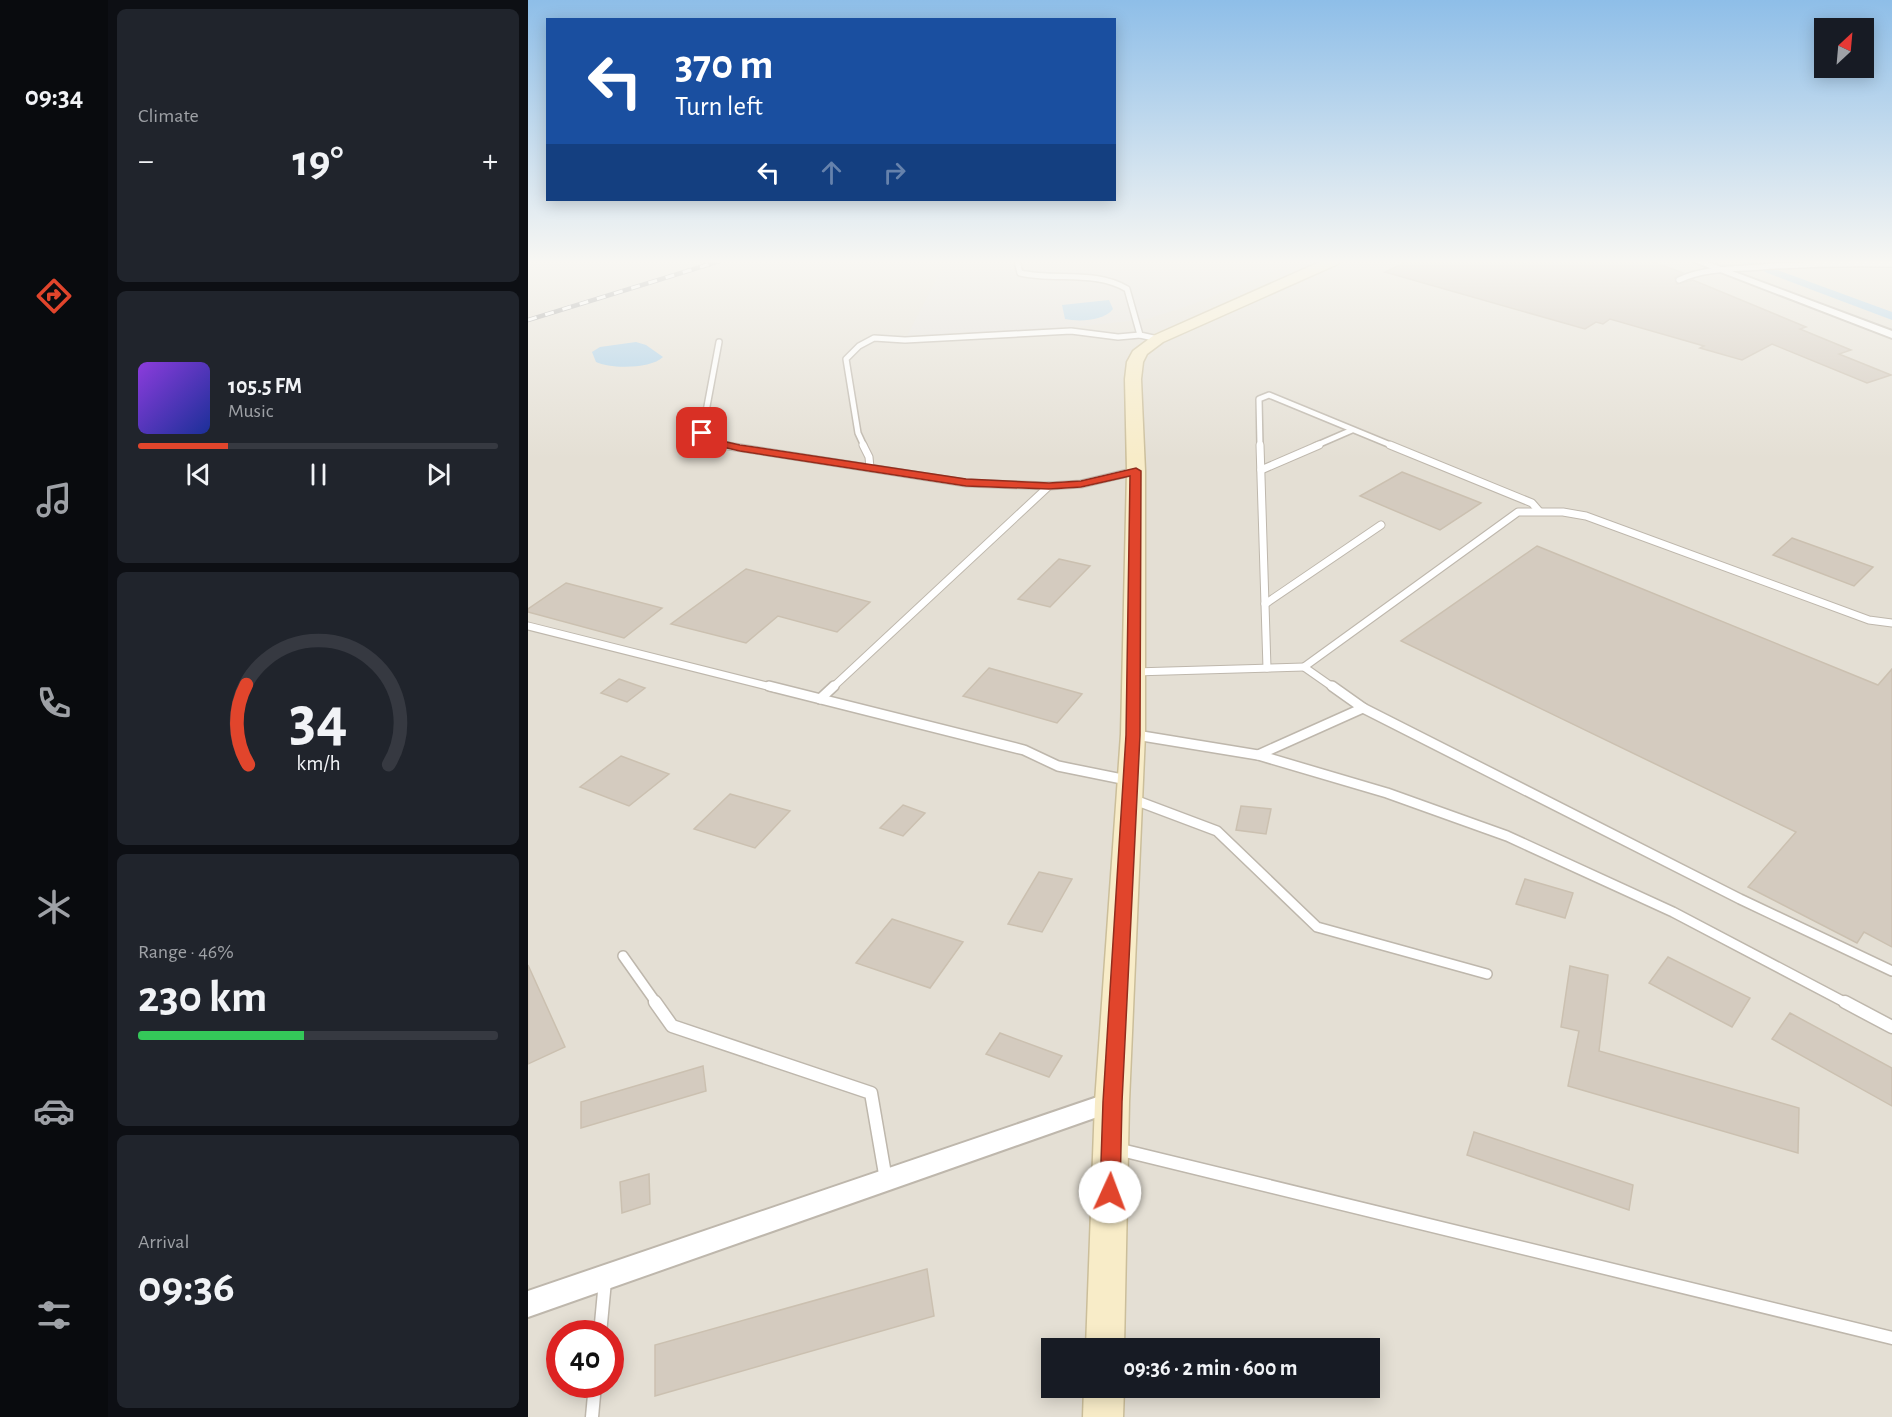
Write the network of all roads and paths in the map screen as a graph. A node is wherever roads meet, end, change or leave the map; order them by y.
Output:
1 (1144, 327) edge
2 (1173, 327) edge
3 (1871, 327) edge
4 (1892, 335) edge
5 (1149, 337) junction
6 (719, 342) dead end
7 (1352, 430) junction
8 (870, 468) junction
9 (1261, 470) junction
10 (1136, 471) junction
11 (1049, 486) junction
12 (1539, 511) junction
13 (1381, 525) dead end
14 (1264, 604) junction
15 (1892, 623) edge
16 (528, 626) edge
17 (1304, 667) junction
18 (1267, 668) junction
19 (1133, 672) junction
20 (820, 699) junction
21 (1363, 708) junction
22 (1133, 735) junction
23 (1258, 754) junction
24 (1130, 790) junction
25 (623, 956) dead end
26 (1892, 971) edge
27 (1487, 974) dead end
28 (1892, 1027) edge
29 (1112, 1102) junction
30 (1111, 1148) junction
31 (886, 1180) junction
32 (605, 1277) junction
33 (528, 1304) edge
34 (601, 1320) edge
35 (1105, 1338) edge
36 (1892, 1338) edge
37 (594, 1398) edge
38 (1104, 1398) edge
39 (592, 1417) edge
40 (1103, 1417) edge

1 - 5 lane
2 - 5 street
3 - 4 street
5 - 8 lane
5 - 10 street
6 - 8 lane
7 - 9 lane
7 - 9 lane
7 - 12 lane
8 - 11 lane
9 - 14 lane
10 - 11 lane
10 - 19 street
11 - 20 lane
12 - 15 lane
12 - 17 lane
13 - 14 lane
14 - 18 lane
16 - 20 lane
17 - 18 lane
17 - 21 lane
18 - 19 lane
19 - 22 street
20 - 24 lane
21 - 23 lane
21 - 26 lane
22 - 23 lane
22 - 24 street
23 - 28 lane
24 - 27 lane
24 - 29 street
25 - 31 lane
29 - 30 street
29 - 31 street
30 - 35 street
30 - 36 lane
31 - 32 street
32 - 33 street
32 - 34 lane
37 - 39 lane
38 - 40 street

